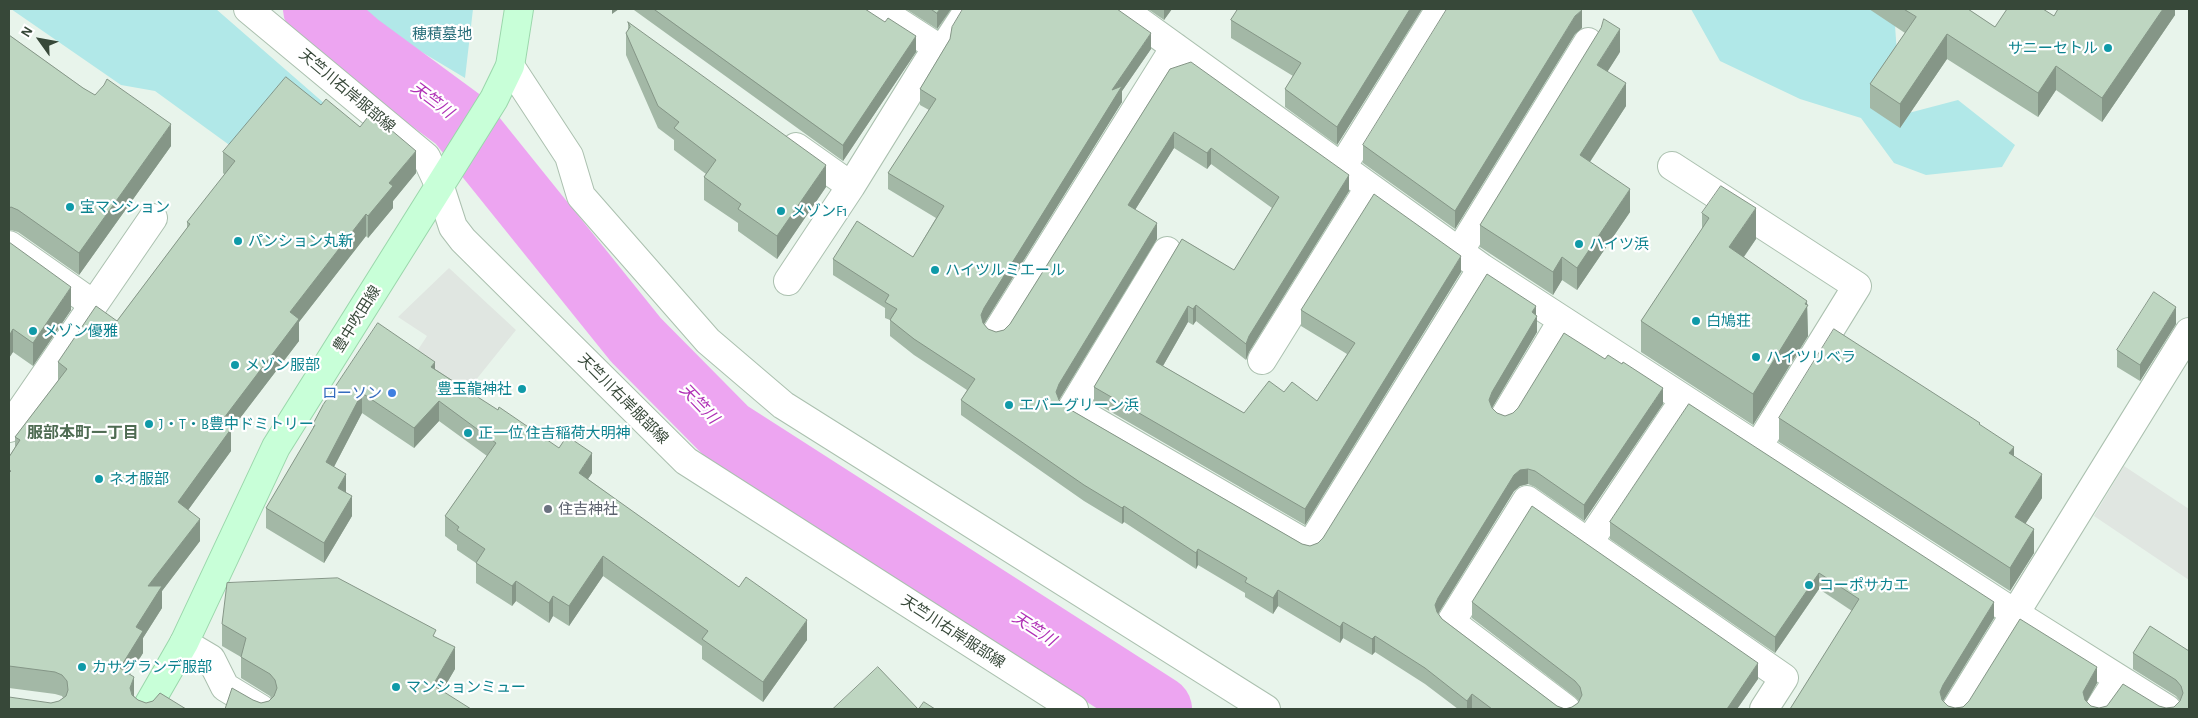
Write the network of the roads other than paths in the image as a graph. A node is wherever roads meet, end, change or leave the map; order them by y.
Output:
1 (248, 9) edge
2 (518, 9) edge
3 (878, 9) edge
4 (962, 9) edge
5 (1122, 9) edge
6 (1440, 9) edge
7 (1588, 42) dead end
8 (937, 47) junction
9 (1175, 47) junction
10 (510, 66) junction
11 (778, 134) edge
12 (1672, 166) dead end
13 (1342, 167) junction
14 (447, 176) junction
15 (851, 186) junction
16 (1370, 188) junction
17 (153, 218) dead end
18 (9, 244) edge
19 (1167, 251) dead end
20 (1458, 252) junction
21 (1482, 268) junction
22 (788, 281) dead end
23 (93, 304) junction
24 (1562, 321) junction
25 (997, 332) edge
26 (2189, 332) edge
27 (1262, 360) dead end
28 (1684, 400) junction
29 (1505, 416) edge
30 (9, 428) edge
31 (1757, 448) junction
32 (1589, 542) junction
33 (2016, 614) junction
34 (184, 642) junction
35 (2118, 679) junction
36 (222, 698) edge
37 (146, 709) edge
38 (261, 709) edge
39 (1074, 709) edge
40 (1266, 709) edge
41 (1566, 709) edge
42 (1764, 709) edge
43 (1956, 709) edge
44 (2099, 709) edge
45 (2167, 709) edge

1 - 14 street, 天竺川右岸服部線
2 - 10 main road, 豊中吹田線
3 - 8 street
4 - 8 lane
5 - 9 street
6 - 13 street
7 - 20 street
8 - 15 street
9 - 13 street
9 - 25 street
10 - 14 main road, 豊中吹田線
10 - 40 street
11 - 15 street
12 - 31 street
13 - 16 street
14 - 34 main road, 豊中吹田線
14 - 39 street, 天竺川右岸服部線
15 - 22 street
16 - 20 street
16 - 27 street
17 - 23 street
18 - 23 street
19 - 21 street
20 - 21 street
21 - 24 street
23 - 30 street
24 - 28 street
24 - 29 street
26 - 33 street
28 - 31 street
28 - 32 street
31 - 33 street
32 - 41 street
32 - 42 street
33 - 35 street
33 - 43 street
34 - 36 street
34 - 37 main road, 豊中吹田線
35 - 44 street
35 - 45 street
36 - 38 street

